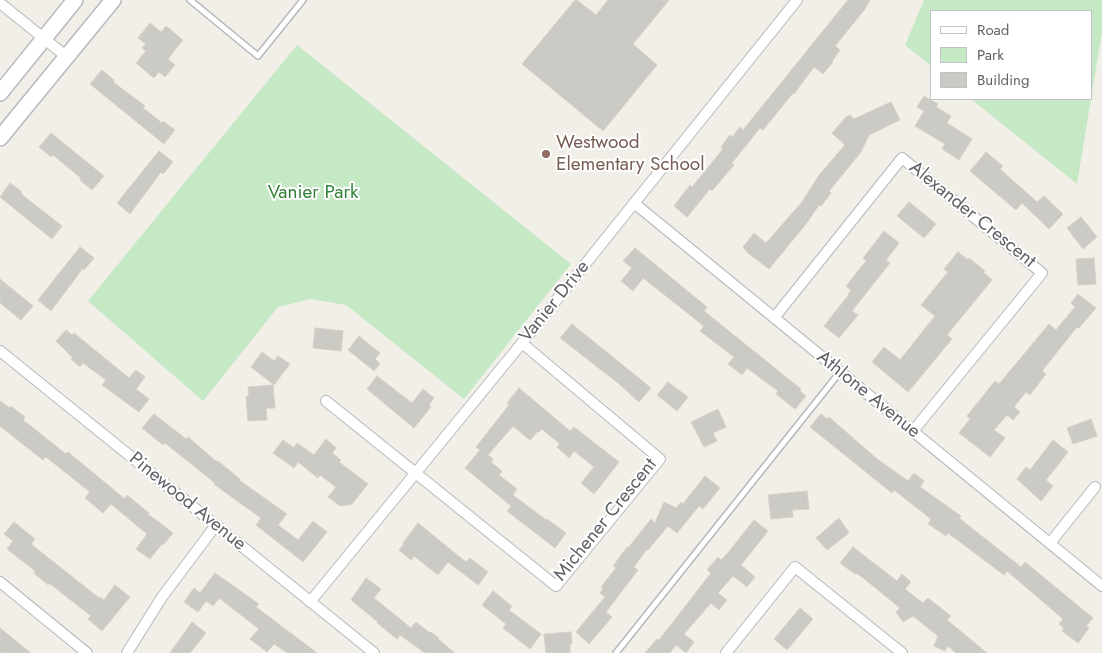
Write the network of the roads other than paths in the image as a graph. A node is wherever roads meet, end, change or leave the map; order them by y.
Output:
1 (75, 0) edge
2 (113, 0) edge
3 (190, 0) edge
4 (303, 0) edge
5 (797, 0) edge
6 (0, 3) edge
7 (44, 38) junction
8 (67, 56) junction
9 (0, 93) edge
10 (0, 138) edge
11 (634, 203) junction
12 (774, 318) junction
13 (522, 343) junction
14 (0, 351) edge
15 (840, 372) junction
16 (326, 402) dead end
17 (912, 431) junction
18 (414, 474) junction
19 (1095, 487) dead end
20 (216, 525) junction
21 (1050, 543) junction
22 (0, 582) edge
23 (1102, 586) edge
24 (310, 602) junction
25 (87, 653) edge
26 (128, 653) edge
27 (374, 653) edge
28 (616, 653) edge
29 (726, 653) edge
30 (902, 653) edge

1 - 7 main road
2 - 8 main road
3 - 4 lane
5 - 11 street, Vanier Drive
6 - 7 street
7 - 8 street
7 - 9 main road
8 - 10 main road
11 - 12 street, Athlone Avenue
11 - 13 street, Vanier Drive
12 - 15 street, Athlone Avenue
12 - 17 street, Alexander Crescent
13 - 18 street, Vanier Drive
13 - 18 street, Michener Crescent
14 - 20 street, Pinewood Avenue
15 - 17 street, Athlone Avenue
15 - 28 lane
16 - 18 street
17 - 21 street, Athlone Avenue
18 - 24 street, Vanier Drive
19 - 21 street
20 - 24 street, Pinewood Avenue
20 - 26 street
21 - 23 street, Athlone Avenue
22 - 25 street
24 - 27 street, Pinewood Avenue
29 - 30 street

